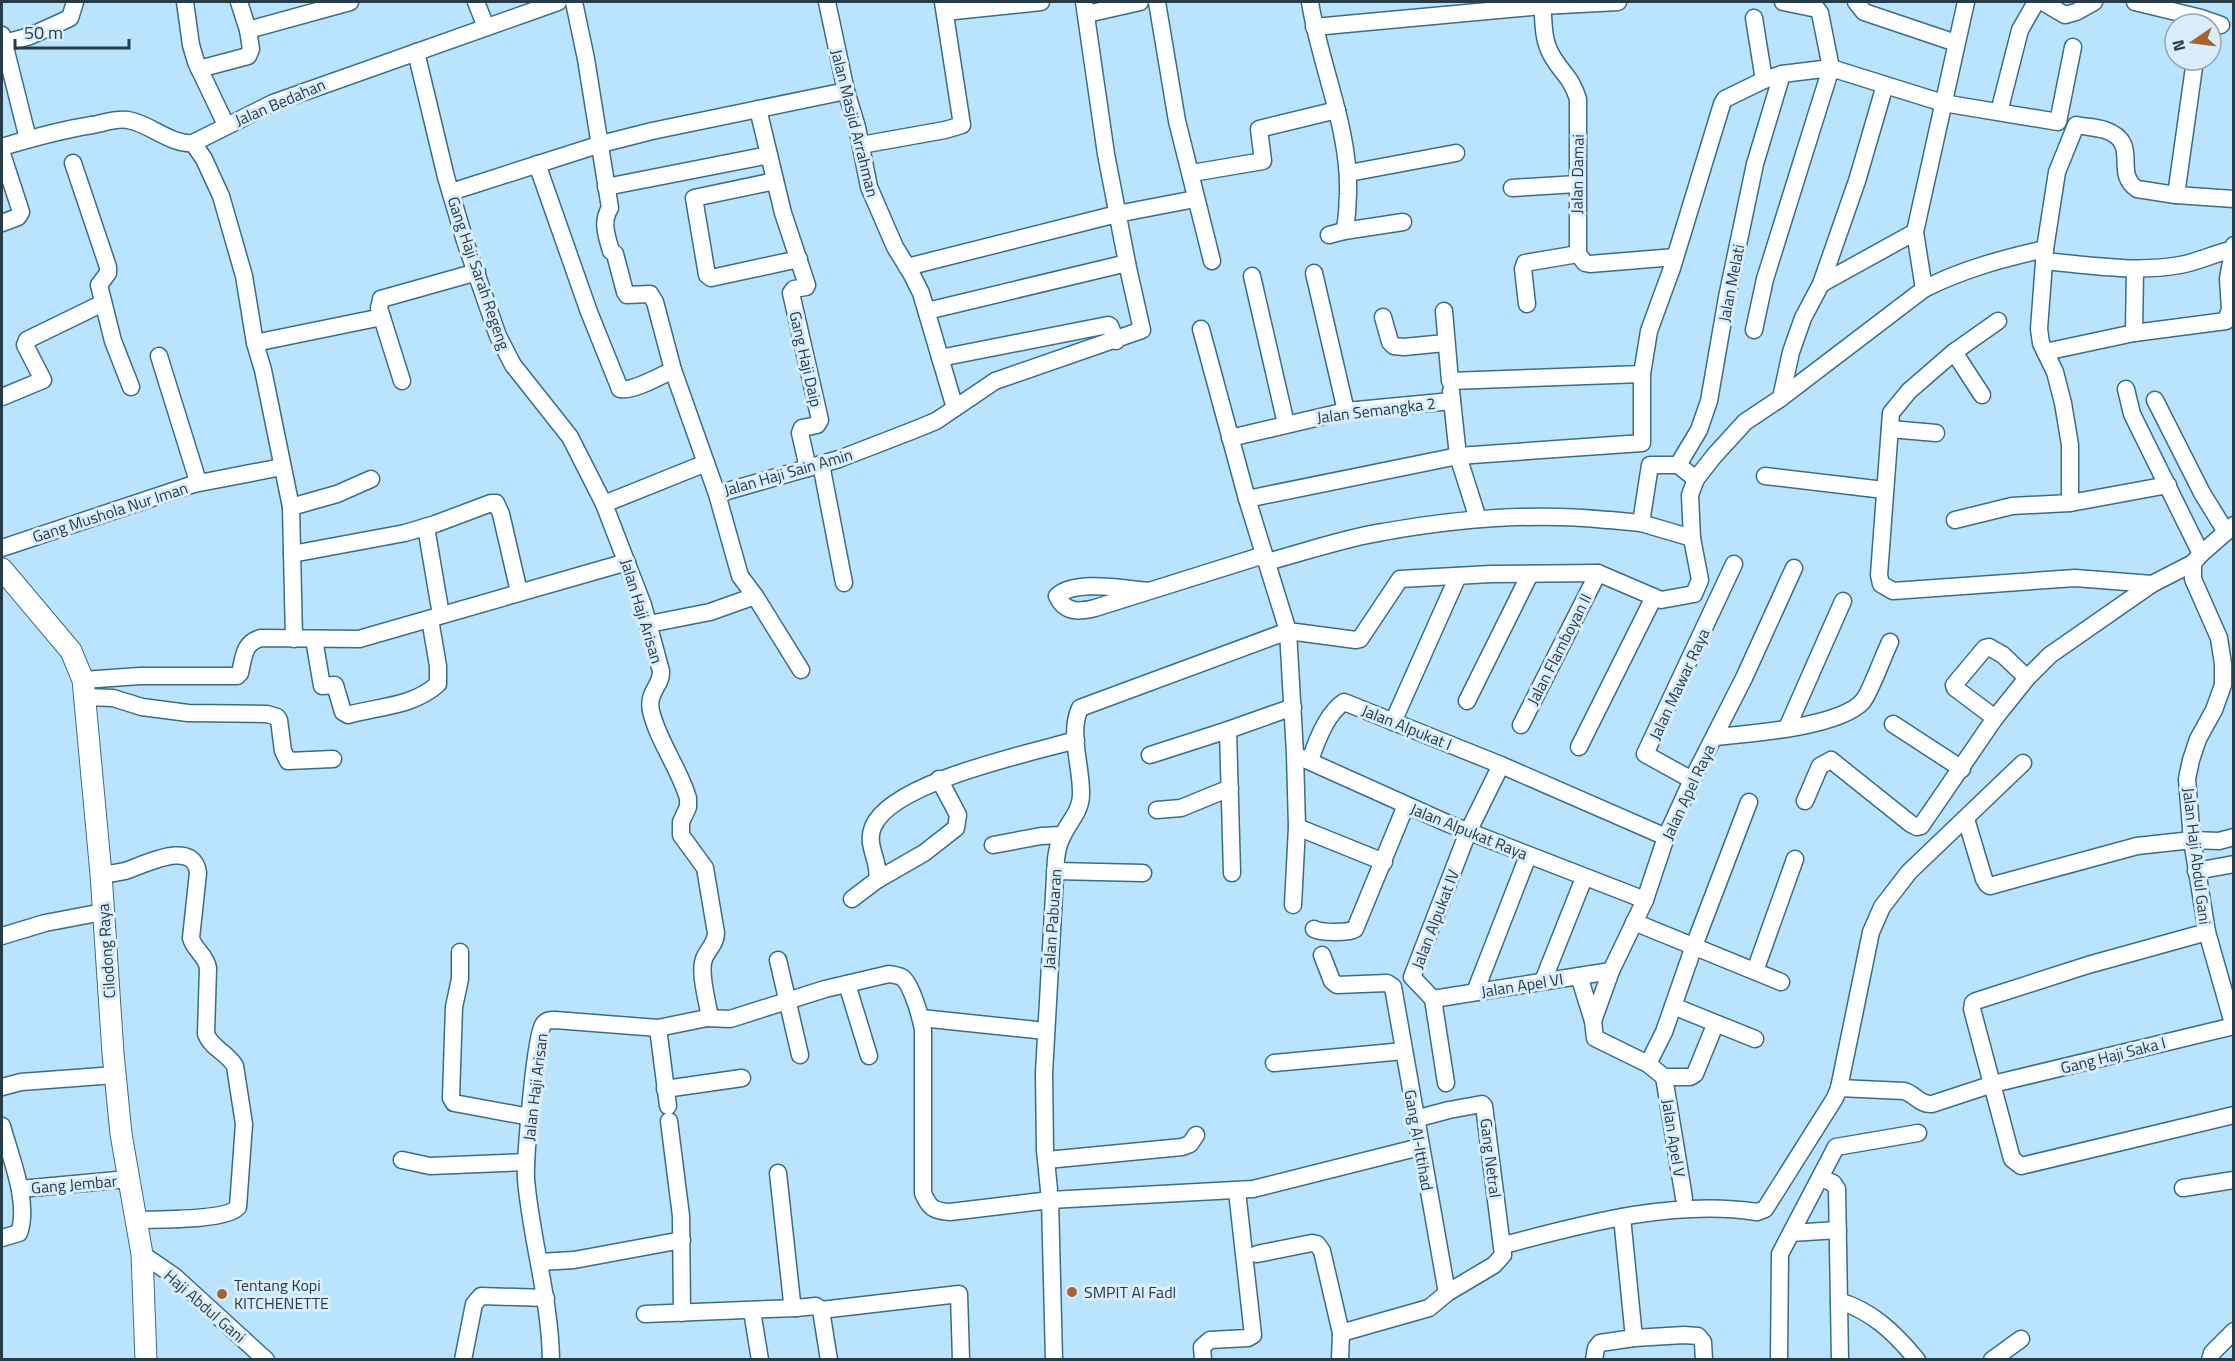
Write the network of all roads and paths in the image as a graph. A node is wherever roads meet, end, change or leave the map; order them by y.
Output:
1 (75, 2) edge
2 (185, 2) edge
3 (238, 2) edge
4 (350, 2) edge
5 (476, 2) edge
6 (558, 2) edge
7 (574, 2) edge
8 (827, 2) edge
9 (1036, 2) edge
10 (1140, 2) edge
11 (1157, 2) edge
12 (1310, 2) edge
13 (1618, 2) edge
14 (1783, 2) edge
15 (1856, 2) edge
16 (1966, 2) edge
17 (2036, 2) edge
18 (2043, 2) edge
19 (2094, 2) edge
20 (2135, 2) edge
21 (1542, 4) edge
22 (944, 7) edge
23 (1471, 7) edge
24 (1086, 8) edge
25 (2170, 12) edge
26 (1754, 18) dead end
27 (486, 27) junction
28 (1314, 27) junction
29 (248, 30) junction
30 (3, 39) edge
31 (1956, 43) junction
32 (2073, 47) dead end
33 (416, 52) junction
34 (1831, 68) junction
35 (199, 69) junction
36 (2193, 72) edge
37 (1782, 74) junction
38 (1764, 80) junction
39 (1885, 85) junction
40 (846, 91) junction
41 (1943, 103) junction
42 (758, 110) junction
43 (1337, 110) junction
44 (1999, 112) junction
45 (226, 125) junction
46 (28, 139) junction
47 (193, 143) junction
48 (601, 144) junction
49 (861, 145) junction
50 (2, 147) edge
51 (1456, 153) dead end
52 (2, 154) edge
53 (769, 155) junction
54 (73, 163) dead end
55 (537, 164) junction
56 (1192, 173) junction
57 (1349, 173) junction
58 (775, 182) junction
59 (1577, 184) junction
60 (606, 187) junction
61 (1512, 188) dead end
62 (451, 192) junction
63 (2176, 195) junction
64 (1195, 199) junction
65 (2234, 199) edge
66 (1117, 214) junction
67 (1402, 222) dead end
68 (2, 223) edge
69 (1915, 232) junction
70 (2233, 248) edge
71 (1578, 254) junction
72 (2044, 255) junction
73 (1675, 257) junction
74 (799, 259) junction
75 (1212, 261) dead end
76 (1127, 263) junction
77 (907, 267) junction
78 (2135, 268) junction
79 (477, 272) junction
80 (1314, 273) dead end
81 (1252, 276) dead end
82 (1821, 284) junction
83 (1924, 289) junction
84 (103, 303) junction
85 (1527, 304) dead end
86 (2232, 309) edge
87 (927, 311) junction
88 (1444, 311) dead end
89 (1383, 317) dead end
90 (382, 318) junction
91 (1998, 321) dead end
92 (1202, 329) dead end
93 (1754, 330) dead end
94 (2134, 333) junction
95 (1116, 341) junction
96 (1445, 343) junction
97 (255, 344) junction
98 (1954, 352) junction
99 (2046, 352) junction
100 (159, 356) dead end
101 (940, 358) junction
102 (673, 370) junction
103 (1641, 374) junction
104 (402, 381) dead end
105 (1450, 381) junction
106 (131, 387) dead end
107 (2126, 389) dead end
108 (1982, 395) dead end
109 (2, 397) edge
110 (1781, 398) junction
111 (2156, 400) dead end
112 (1452, 401) junction
113 (955, 408) junction
114 (1346, 411) junction
115 (1286, 424) junction
116 (1890, 429) junction
117 (1935, 433) dead end
118 (1230, 438) junction
119 (1458, 456) junction
120 (706, 463) junction
121 (1678, 465) junction
122 (815, 466) junction
123 (282, 467) junction
124 (1765, 476) dead end
125 (371, 478) dead end
126 (1696, 479) junction
127 (194, 484) junction
128 (2168, 485) junction
129 (1884, 490) junction
130 (717, 494) junction
131 (1247, 499) junction
132 (2070, 503) junction
133 (604, 504) junction
134 (291, 507) junction
135 (1478, 519) junction
136 (1955, 520) dead end
137 (1641, 523) junction
138 (426, 527) junction
139 (2230, 529) edge
140 (1692, 538) junction
141 (2, 548) edge
142 (292, 554) junction
143 (2197, 558) junction
144 (1266, 559) junction
145 (627, 562) junction
146 (1734, 564) dead end
147 (1794, 568) dead end
148 (2, 569) edge
149 (1598, 573) junction
150 (1530, 574) junction
151 (1458, 576) junction
152 (844, 583) dead end
153 (2152, 584) junction
154 (1697, 587) junction
155 (1149, 591) dead end
156 (519, 592) junction
157 (755, 596) junction
158 (1654, 597) junction
159 (1843, 601) dead end
160 (1717, 603) junction
161 (436, 617) junction
162 (649, 624) junction
163 (1288, 631) junction
164 (294, 639) junction
165 (314, 639) junction
166 (1890, 642) dead end
167 (2228, 662) edge
168 (801, 670) dead end
169 (2027, 678) junction
170 (85, 695) junction
171 (1467, 701) dead end
172 (1293, 707) junction
173 (1995, 718) junction
174 (1393, 722) junction
175 (1893, 724) dead end
176 (1521, 725) dead end
177 (1787, 728) junction
178 (1228, 730) junction
179 (1715, 737) junction
180 (1076, 740) junction
181 (1579, 747) dead end
182 (1150, 755) dead end
183 (1303, 758) junction
184 (333, 759) dead end
185 (2023, 764) dead end
186 (1501, 765) junction
187 (1962, 770) junction
188 (939, 779) junction
189 (1692, 780) junction
190 (1230, 789) junction
191 (1805, 801) dead end
192 (1749, 802) dead end
193 (1406, 805) junction
194 (1157, 810) dead end
195 (1966, 819) junction
196 (1297, 827) junction
197 (1468, 832) junction
198 (1062, 835) junction
199 (1666, 837) junction
200 (2234, 837) edge
201 (2192, 840) junction
202 (993, 845) dead end
203 (1528, 856) junction
204 (1794, 859) dead end
205 (1384, 862) junction
206 (2234, 864) edge
207 (1055, 871) junction
208 (2196, 871) junction
209 (1143, 873) dead end
210 (1232, 873) dead end
211 (101, 874) junction
212 (1584, 878) junction
213 (877, 880) junction
214 (852, 899) dead end
215 (1645, 900) junction
216 (1293, 905) dead end
217 (104, 912) junction
218 (1634, 922) junction
219 (1314, 929) dead end
220 (2207, 932) junction
221 (2, 936) edge
222 (1694, 946) junction
223 (460, 951) dead end
224 (1322, 955) dead end
225 (778, 960) dead end
226 (1611, 971) junction
227 (1755, 971) junction
228 (1579, 976) junction
229 (1543, 981) junction
230 (1781, 982) dead end
231 (847, 984) junction
232 (1474, 992) junction
233 (1433, 999) junction
234 (787, 1001) junction
235 (1673, 1006) junction
236 (707, 1018) junction
237 (921, 1018) junction
238 (1593, 1021) junction
239 (1715, 1025) junction
240 (2233, 1026) edge
241 (658, 1028) junction
242 (1047, 1031) junction
243 (1755, 1039) dead end
244 (1404, 1051) junction
245 (800, 1055) dead end
246 (869, 1056) dead end
247 (1274, 1063) dead end
248 (1648, 1064) junction
249 (116, 1075) junction
250 (1664, 1077) junction
251 (742, 1078) dead end
252 (1446, 1083) dead end
253 (1994, 1084) junction
254 (2, 1087) edge
255 (1839, 1088) junction
256 (667, 1106) junction
257 (2234, 1115) edge
258 (531, 1117) junction
259 (1415, 1119) junction
260 (2, 1126) edge
261 (1918, 1132) dead end
262 (1196, 1135) dead end
263 (1420, 1147) junction
264 (402, 1160) dead end
265 (1047, 1160) junction
266 (526, 1162) junction
267 (778, 1173) dead end
268 (1820, 1178) junction
269 (128, 1179) junction
270 (2234, 1180) edge
271 (13, 1183) edge
272 (2183, 1188) dead end
273 (1237, 1191) junction
274 (1684, 1198) dead end
275 (1050, 1200) junction
276 (1622, 1217) junction
277 (135, 1220) junction
278 (1838, 1230) junction
279 (1791, 1233) junction
280 (2, 1238) edge
281 (682, 1240) junction
282 (1504, 1245) junction
283 (142, 1254) junction
284 (1257, 1254) dead end
285 (540, 1262) junction
286 (1447, 1293) junction
287 (546, 1298) junction
288 (1839, 1300) junction
289 (796, 1308) junction
290 (820, 1310) junction
291 (752, 1311) junction
292 (682, 1313) junction
293 (645, 1314) dead end
294 (2234, 1331) edge
295 (1341, 1333) junction
296 (1634, 1338) junction
297 (2021, 1339) dead end
298 (1901, 1352) edge
299 (146, 1359) edge
300 (266, 1359) edge
301 (463, 1359) edge
302 (551, 1359) edge
303 (760, 1359) edge
304 (829, 1359) edge
305 (961, 1359) edge
306 (1054, 1359) edge
307 (1203, 1359) edge
308 (1340, 1359) edge
309 (1594, 1359) edge
310 (1704, 1359) edge
311 (1779, 1359) edge
312 (1840, 1359) edge
313 (1917, 1359) edge
314 (1992, 1359) edge
315 (2210, 1359) edge

1 - 30 street
2 - 35 street
3 - 29 street
4 - 29 street
5 - 27 street
6 - 27 street, Jalan Bedahan
7 - 48 street
8 - 40 street, Jalan Masjid Arrahman
9 - 22 street
10 - 24 street
11 - 56 street
12 - 28 street
13 - 21 street
14 - 34 street
15 - 31 street
16 - 31 street
17 - 44 street
18 - 19 street
20 - 25 street
21 - 23 street
21 - 59 street, Jalan Damai
22 - 49 street
23 - 28 street
24 - 66 street
26 - 38 street
27 - 33 street, Jalan Bedahan
28 - 43 street
29 - 35 street
30 - 46 street
31 - 41 street
32 - 44 street
33 - 45 street, Jalan Bedahan
33 - 62 street, Gang Haji Sarah Regeng
34 - 37 street
34 - 39 street
34 - 93 street
35 - 45 street
36 - 63 street
37 - 38 street
37 - 121 street, Jalan Melati
38 - 73 street
39 - 41 street
39 - 82 street
40 - 42 street
40 - 49 street, Jalan Masjid Arrahman
41 - 44 street
41 - 69 street
42 - 48 street
42 - 53 street, Gang Haji Daip
43 - 56 street
43 - 57 street
45 - 47 street, Jalan Bedahan
46 - 47 street
46 - 50 street
47 - 97 street
48 - 55 street
48 - 60 street
49 - 77 street, Jalan Masjid Arrahman
51 - 57 street
52 - 68 street
53 - 58 street, Gang Haji Daip
53 - 60 street
54 - 84 street
55 - 62 street
55 - 102 street
56 - 64 street
57 - 67 street
58 - 74 street, Gang Haji Daip
58 - 74 street
59 - 61 street
59 - 71 street, Jalan Damai
60 - 102 street
62 - 79 street, Gang Haji Sarah Regeng
63 - 65 street
63 - 72 street
64 - 66 street
64 - 75 street
66 - 76 street
66 - 77 street
69 - 82 street
69 - 83 street
70 - 78 street
70 - 86 street
71 - 73 street
71 - 85 street
72 - 78 street
72 - 83 street
72 - 99 street
73 - 103 street
74 - 122 street, Gang Haji Daip
76 - 87 street
76 - 95 street, Jalan Haji Sain Amin
77 - 87 street, Jalan Masjid Arrahman
78 - 94 street
79 - 90 street
79 - 133 street, Gang Haji Sarah Regeng
80 - 114 street
81 - 115 street
82 - 110 street
83 - 110 street
84 - 106 street
84 - 109 street
86 - 94 street
87 - 101 street, Jalan Masjid Arrahman
88 - 96 street
89 - 96 street
90 - 97 street
90 - 104 street
91 - 98 street
92 - 118 street
94 - 99 street
95 - 101 street
95 - 113 street, Jalan Haji Sain Amin
96 - 105 street
97 - 123 street
98 - 108 street
98 - 116 street
99 - 132 street
100 - 127 street, Gang Mushola Nur Iman
101 - 113 street, Jalan Masjid Arrahman
102 - 120 street
103 - 105 street
103 - 119 street
105 - 112 street
107 - 128 street, Jalan Haji Abdul Gani
110 - 126 street
111 - 139 street
112 - 114 street, Jalan Semangka 2
112 - 119 street
113 - 122 street, Jalan Haji Sain Amin
114 - 115 street, Jalan Semangka 2
115 - 118 street, Jalan Semangka 2
116 - 117 street
116 - 129 street
118 - 131 street
119 - 131 street
119 - 135 street
120 - 130 street, Jalan Haji Sain Amin
120 - 133 street, Jalan Haji Sain Amin
121 - 126 street
121 - 137 street
122 - 130 street, Jalan Haji Sain Amin
122 - 152 street
123 - 127 street
123 - 134 street
124 - 129 street
125 - 134 street
126 - 140 street
127 - 141 street, Gang Mushola Nur Iman
128 - 132 street
128 - 143 street, Jalan Haji Abdul Gani
129 - 153 street
130 - 157 street
131 - 144 street
132 - 136 street
133 - 145 street, Jalan Haji Arisan
134 - 142 street
135 - 137 street
135 - 144 street
137 - 140 street
138 - 142 street
138 - 156 street
138 - 161 street
139 - 143 street
140 - 154 street
142 - 164 street
143 - 153 street
143 - 167 street, Jalan Haji Abdul Gani
144 - 155 street
144 - 163 street
145 - 156 street
145 - 162 street, Jalan Haji Arisan
146 - 160 street, Jalan Mawar Raya
147 - 179 street, Jalan Apel Raya
148 - 170 street, Cilodong Raya
149 - 150 street
149 - 158 street
149 - 176 street, Jalan Flamboyan II
150 - 151 street
150 - 171 street
151 - 163 street
151 - 174 street
153 - 169 street
154 - 158 street
154 - 160 street
156 - 161 street
157 - 162 street
157 - 168 street
158 - 181 street
159 - 177 street
160 - 189 street, Jalan Mawar Raya
161 - 165 street
161 - 165 street
162 - 236 street, Jalan Haji Arisan
163 - 172 street
163 - 180 street, Jalan Pabuaran
164 - 165 street
164 - 170 street
166 - 177 street
167 - 201 street, Jalan Haji Abdul Gani
169 - 173 street
169 - 173 street
170 - 184 street
170 - 211 street, Cilodong Raya
172 - 178 street
172 - 183 street
173 - 187 street
174 - 183 street, Jalan Alpukat I
174 - 186 street, Jalan Alpukat I
175 - 187 street
177 - 179 street
178 - 182 street
178 - 190 street
179 - 189 street, Jalan Apel Raya
180 - 188 street
180 - 198 street, Jalan Pabuaran
183 - 193 street, Jalan Alpukat Raya
183 - 196 street
185 - 195 street
186 - 197 street
186 - 199 street, Jalan Alpukat I
187 - 191 street
188 - 213 street
188 - 213 street
189 - 199 street, Jalan Apel Raya
190 - 194 street
190 - 210 street
192 - 222 street
193 - 197 street, Jalan Alpukat Raya
193 - 205 street
195 - 201 street
195 - 255 street
196 - 205 street
196 - 216 street
197 - 203 street, Jalan Alpukat Raya
197 - 233 street, Jalan Alpukat IV
198 - 202 street
198 - 207 street, Jalan Pabuaran
199 - 215 street, Jalan Apel Raya
200 - 201 street
201 - 208 street, Jalan Haji Abdul Gani
203 - 212 street, Jalan Alpukat Raya
203 - 232 street
204 - 227 street
205 - 219 street
206 - 208 street
207 - 209 street
207 - 242 street, Jalan Pabuaran
208 - 220 street, Jalan Haji Abdul Gani
211 - 217 street, Cilodong Raya
211 - 277 street
212 - 215 street, Jalan Alpukat Raya
212 - 229 street
213 - 214 street
215 - 218 street, Jalan Apel Raya
217 - 221 street
217 - 249 street, Cilodong Raya
218 - 222 street
218 - 226 street, Jalan Apel Raya
220 - 240 street, Jalan Haji Abdul Gani
220 - 253 street
222 - 227 street
222 - 235 street
223 - 258 street
224 - 244 street, Gang Al-Ittihad
225 - 234 street
226 - 228 street, Jalan Apel VI
226 - 238 street, Jalan Apel Raya
227 - 230 street
228 - 229 street, Jalan Apel VI
228 - 238 street
229 - 232 street, Jalan Apel VI
231 - 234 street
231 - 237 street
231 - 246 street
232 - 233 street, Jalan Apel VI
233 - 252 street
234 - 236 street
234 - 245 street
235 - 239 street
235 - 248 street
236 - 241 street, Jalan Haji Arisan
237 - 242 street
237 - 275 street
238 - 248 street
239 - 243 street
239 - 250 street
240 - 253 street, Gang Haji Saka I
241 - 256 street
241 - 258 street, Jalan Haji Arisan
242 - 265 street, Jalan Pabuaran
244 - 247 street
244 - 259 street, Gang Al-Ittihad
248 - 250 street
249 - 254 street
249 - 269 street, Cilodong Raya
250 - 274 street, Jalan Apel V
251 - 256 street
253 - 255 street, Gang Haji Saka I
253 - 257 street
255 - 276 street
256 - 281 street
258 - 266 street, Jalan Haji Arisan
259 - 263 street, Gang Al-Ittihad
259 - 282 street, Gang Netral
260 - 271 street
261 - 268 street
262 - 265 street
263 - 273 street
263 - 286 street, Gang Al-Ittihad
264 - 266 street
265 - 275 street, Jalan Pabuaran
266 - 285 street, Jalan Haji Arisan
267 - 289 street
268 - 278 street
268 - 279 street
269 - 271 street, Gang Jembar
269 - 277 street, Cilodong Raya
270 - 272 street
271 - 280 street
273 - 275 street
273 - 307 street
275 - 306 street, Jalan Pabuaran
276 - 282 street
276 - 296 street
277 - 283 street, Cilodong Raya
278 - 279 street
278 - 288 street
279 - 311 street
281 - 285 street
281 - 292 street
282 - 286 street
283 - 299 street, Cilodong Raya
283 - 300 street, Haji Abdul Gani
284 - 295 street
285 - 287 street, Jalan Haji Arisan
286 - 295 street
287 - 301 street
287 - 302 street, Jalan Haji Arisan
288 - 298 street
288 - 312 street
289 - 290 street
289 - 291 street
290 - 304 street
290 - 305 street
291 - 292 street
291 - 303 street
292 - 293 street
294 - 315 street
295 - 308 street
296 - 309 street
296 - 310 street
297 - 314 street
298 - 313 street

